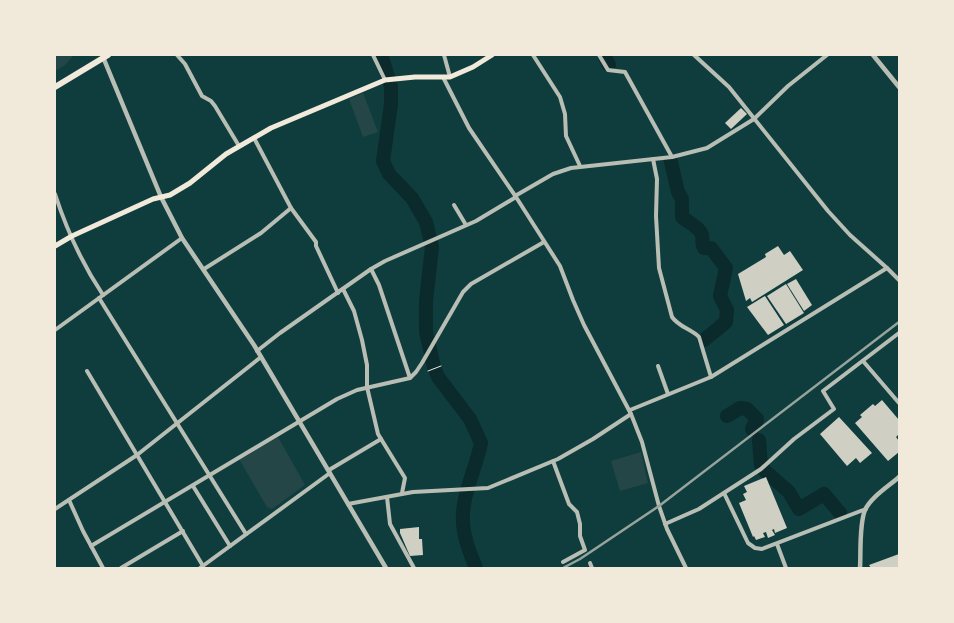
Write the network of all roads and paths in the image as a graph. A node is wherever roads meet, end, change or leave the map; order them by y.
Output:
1 (177, 55) edge
2 (373, 55) edge
3 (444, 55) edge
4 (492, 55) edge
5 (533, 55) edge
6 (599, 55) edge
7 (694, 55) edge
8 (827, 55) edge
9 (873, 55) edge
10 (103, 56) edge
11 (450, 76) junction
12 (442, 77) junction
13 (385, 80) junction
14 (55, 87) edge
15 (899, 87) edge
16 (754, 119) junction
17 (254, 138) junction
18 (239, 146) junction
19 (672, 157) junction
20 (653, 159) junction
21 (580, 166) junction
22 (55, 194) edge
23 (161, 197) junction
24 (516, 197) junction
25 (454, 205) dead end
26 (291, 208) junction
27 (466, 225) junction
28 (72, 236) junction
29 (182, 238) junction
30 (544, 242) junction
31 (55, 246) edge
32 (887, 268) junction
33 (204, 269) junction
34 (371, 269) junction
35 (899, 280) edge
36 (343, 289) junction
37 (338, 293) junction
38 (101, 297) junction
39 (56, 328) edge
40 (899, 333) edge
41 (257, 350) junction
42 (261, 357) junction
43 (863, 362) junction
44 (441, 366) dead end
45 (658, 366) dead end
46 (88, 371) dead end
47 (428, 371) dead end
48 (711, 377) junction
49 (410, 378) junction
50 (367, 387) junction
51 (668, 394) junction
52 (899, 402) edge
53 (630, 412) junction
54 (299, 420) junction
55 (177, 424) junction
56 (381, 439) junction
57 (137, 456) junction
58 (553, 461) junction
59 (329, 471) junction
60 (208, 476) junction
61 (899, 477) edge
62 (192, 486) junction
63 (402, 493) junction
64 (724, 493) junction
65 (387, 497) junction
66 (69, 500) junction
67 (166, 502) junction
68 (348, 504) junction
69 (55, 509) edge
70 (866, 509) junction
71 (666, 524) junction
72 (183, 531) junction
73 (246, 534) junction
74 (777, 544) junction
75 (91, 546) junction
76 (230, 546) junction
77 (563, 562) dead end
78 (590, 563) dead end
79 (202, 567) edge
80 (103, 568) edge
81 (121, 568) edge
82 (386, 568) edge
83 (414, 568) edge
84 (592, 568) edge
85 (686, 568) edge
86 (786, 568) edge
87 (860, 568) edge

1 - 18 street
2 - 13 street
3 - 11 street
4 - 11 main road
5 - 21 street
6 - 19 street
7 - 16 street
8 - 16 street
9 - 15 street
10 - 14 highway
10 - 23 street
11 - 12 main road
12 - 13 main road
12 - 24 street
13 - 17 main road
16 - 19 street
16 - 32 street
17 - 18 main road
17 - 26 street
18 - 23 main road
19 - 20 street
20 - 21 street
20 - 48 street
21 - 24 street
22 - 28 street
23 - 28 main road
23 - 29 street
24 - 27 street
24 - 30 street
25 - 27 street
26 - 33 street
26 - 37 street
27 - 34 street
28 - 31 main road
28 - 38 street
29 - 33 street
29 - 38 street
30 - 49 street
30 - 53 street
32 - 35 street
32 - 48 street
33 - 41 street
34 - 36 street
34 - 49 street
36 - 37 street
36 - 50 street
37 - 41 street
38 - 39 street
38 - 55 street
40 - 43 street
41 - 42 street
42 - 54 street
42 - 55 street
43 - 52 street
43 - 64 street
44 - 47 path
45 - 51 street
46 - 57 street
48 - 51 street
49 - 50 street
50 - 54 street
50 - 56 street
51 - 53 street
53 - 58 street
53 - 71 street
54 - 59 street
54 - 60 street
55 - 57 street
55 - 60 street
56 - 59 street
56 - 63 street
57 - 66 street
57 - 67 street
58 - 63 street
58 - 77 street
59 - 68 street
59 - 73 street
60 - 62 street
60 - 73 street
61 - 70 street
62 - 67 street
62 - 76 street
63 - 65 street
64 - 71 street
64 - 74 street
65 - 68 street
65 - 83 street
66 - 69 street
66 - 75 street
67 - 72 street
67 - 75 street
68 - 82 street
70 - 74 street
70 - 87 street
71 - 85 street
72 - 79 street
72 - 81 street
73 - 76 street
74 - 86 street
75 - 80 street
76 - 79 street
78 - 84 street

